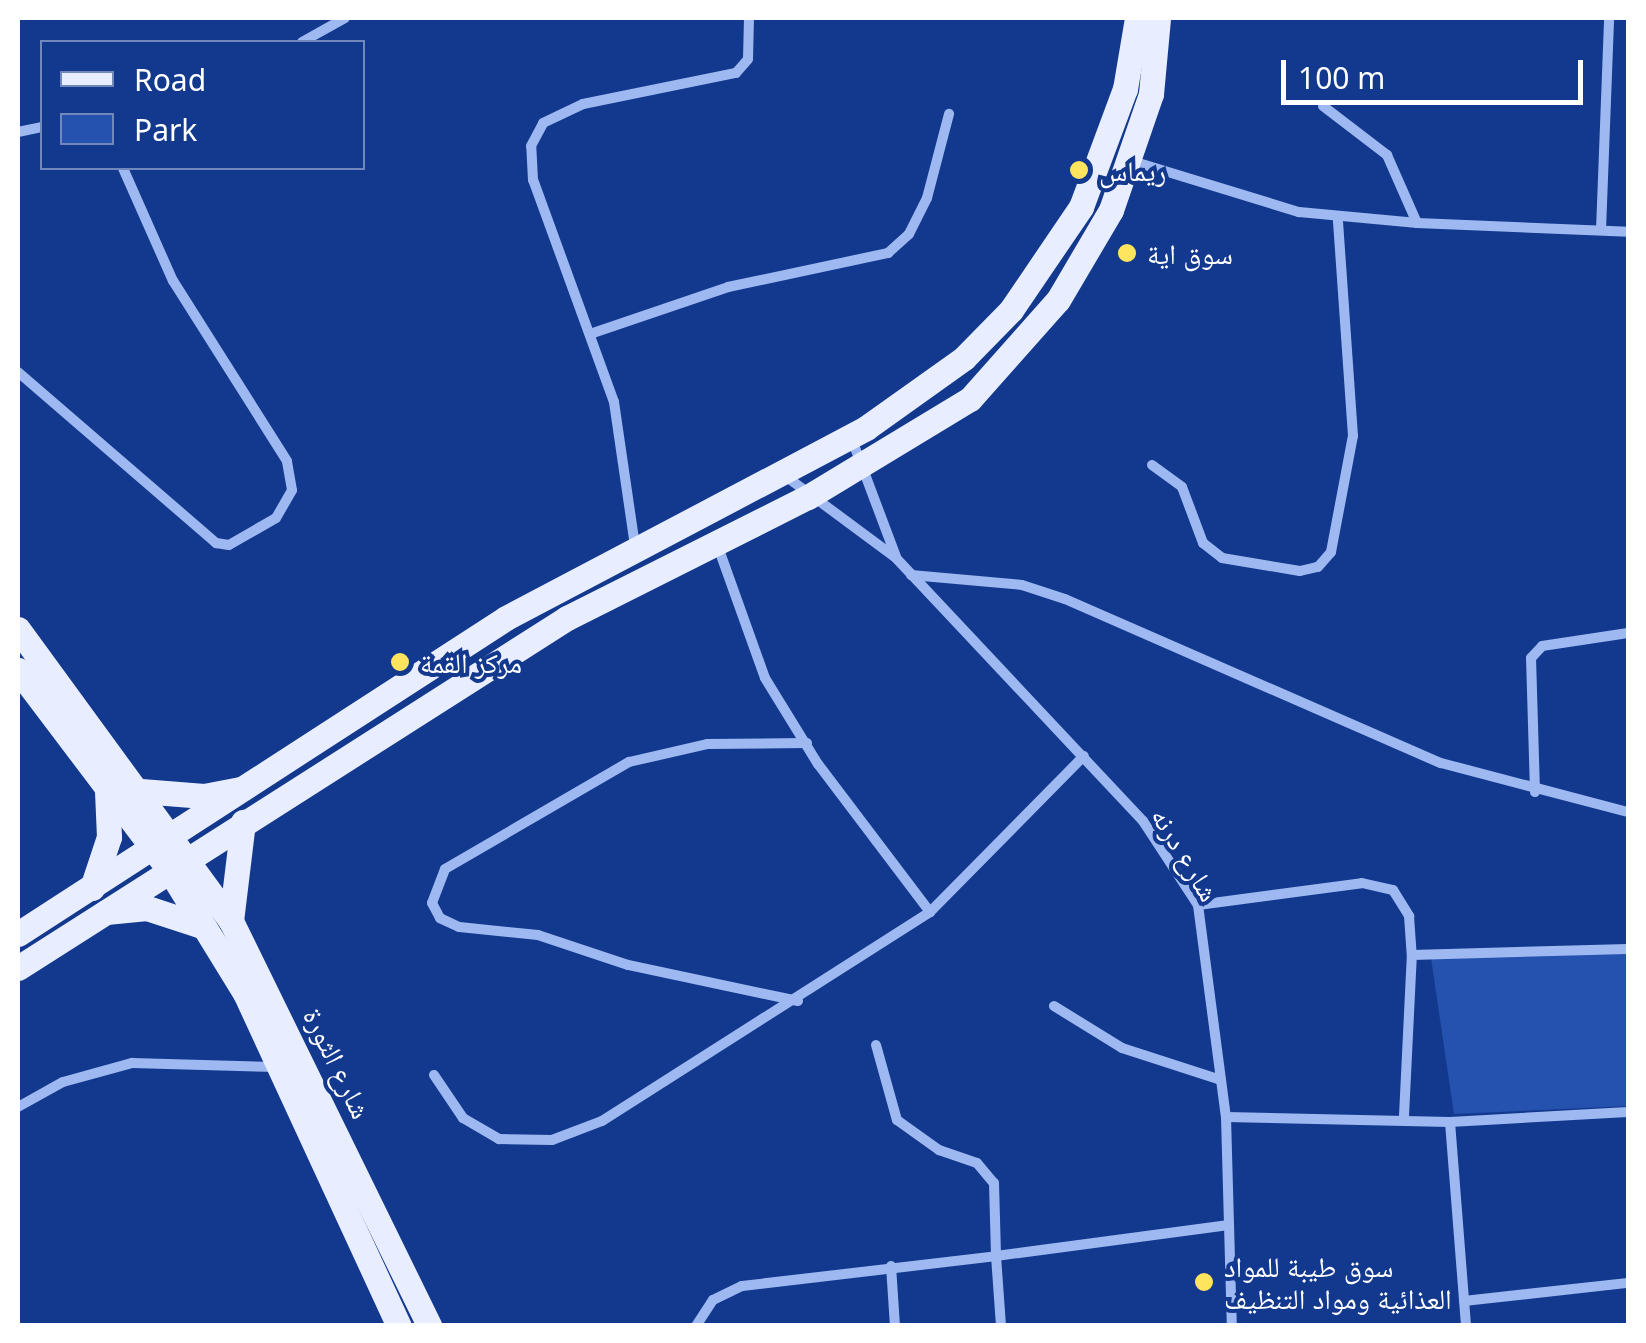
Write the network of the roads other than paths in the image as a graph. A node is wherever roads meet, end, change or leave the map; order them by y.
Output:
1 (345, 18) edge
2 (748, 18) edge
3 (1137, 18) edge
4 (1158, 18) edge
5 (1609, 18) edge
6 (306, 40) edge
7 (1323, 106) dead end
8 (949, 114) dead end
9 (1132, 160) junction
10 (124, 170) edge
11 (1338, 220) junction
12 (1417, 223) junction
13 (1602, 230) junction
14 (1628, 232) edge
15 (593, 333) junction
16 (18, 372) edge
17 (850, 436) junction
18 (1152, 465) dead end
19 (862, 466) junction
20 (781, 473) junction
21 (808, 497) junction
22 (717, 542) junction
23 (636, 546) junction
24 (896, 558) junction
25 (910, 575) junction
26 (18, 629) edge
27 (1628, 633) edge
28 (18, 670) edge
29 (807, 742) junction
30 (1084, 756) junction
31 (106, 787) junction
32 (250, 787) junction
33 (142, 792) junction
34 (1535, 792) junction
35 (1628, 812) edge
36 (243, 822) junction
37 (172, 852) junction
38 (92, 888) junction
39 (1198, 905) junction
40 (930, 912) junction
41 (101, 913) junction
42 (231, 921) junction
43 (203, 927) junction
44 (18, 934) edge
45 (1628, 949) edge
46 (1412, 955) junction
47 (18, 968) edge
48 (798, 1001) junction
49 (1054, 1006) dead end
50 (876, 1045) dead end
51 (279, 1067) junction
52 (434, 1075) dead end
53 (1222, 1080) junction
54 (18, 1107) edge
55 (1628, 1112) edge
56 (1404, 1116) junction
57 (1226, 1117) junction
58 (1450, 1122) junction
59 (1227, 1225) junction
60 (996, 1256) junction
61 (891, 1266) junction
62 (1628, 1283) edge
63 (1464, 1301) junction
64 (399, 1326) edge
65 (428, 1326) edge
66 (696, 1326) edge
67 (895, 1326) edge
68 (1000, 1326) edge
69 (1232, 1326) edge
70 (1466, 1326) edge

1 - 6 street
2 - 15 street
3 - 17 main road
4 - 9 main road
5 - 13 street
7 - 12 street
8 - 15 street
9 - 11 street
9 - 19 main road
10 - 16 street
11 - 12 street
11 - 18 street
12 - 13 street
13 - 14 street
15 - 23 street
17 - 19 street, شارع درنه
17 - 20 main road
19 - 21 main road
19 - 24 street, شارع درنه
20 - 21 street, شارع درنه
20 - 23 main road
21 - 22 main road
21 - 24 street, شارع درنه
22 - 29 street
22 - 36 main road
23 - 32 main road
24 - 25 street, شارع درنه
25 - 30 street, شارع درنه
25 - 34 street
26 - 33 main road
27 - 34 street
28 - 31 main road
29 - 40 street
29 - 48 street
30 - 39 street, شارع درنه
30 - 40 street
31 - 37 main road
31 - 38 main road
32 - 33 main road
32 - 37 main road
33 - 37 main road
34 - 35 street
36 - 37 main road
36 - 42 main road
37 - 38 main road
37 - 41 main road
37 - 42 main road, شارع الثورة
37 - 43 main road, شارع الثورة
38 - 44 main road
39 - 46 street
39 - 53 street, شارع درنه
40 - 48 street
41 - 43 main road
41 - 47 main road
42 - 65 main road, شارع الثورة
43 - 51 main road, شارع الثورة
45 - 46 street
46 - 56 street
48 - 52 street
49 - 53 street
50 - 60 street
51 - 54 street
51 - 64 main road, شارع الثورة
53 - 57 street, شارع درنه
55 - 58 street
56 - 57 street
56 - 58 street
57 - 59 street, شارع درنه
58 - 63 street
59 - 60 street
59 - 69 street, شارع درنه
60 - 61 street
60 - 68 street
61 - 66 street
61 - 67 street
62 - 63 street
63 - 70 street

